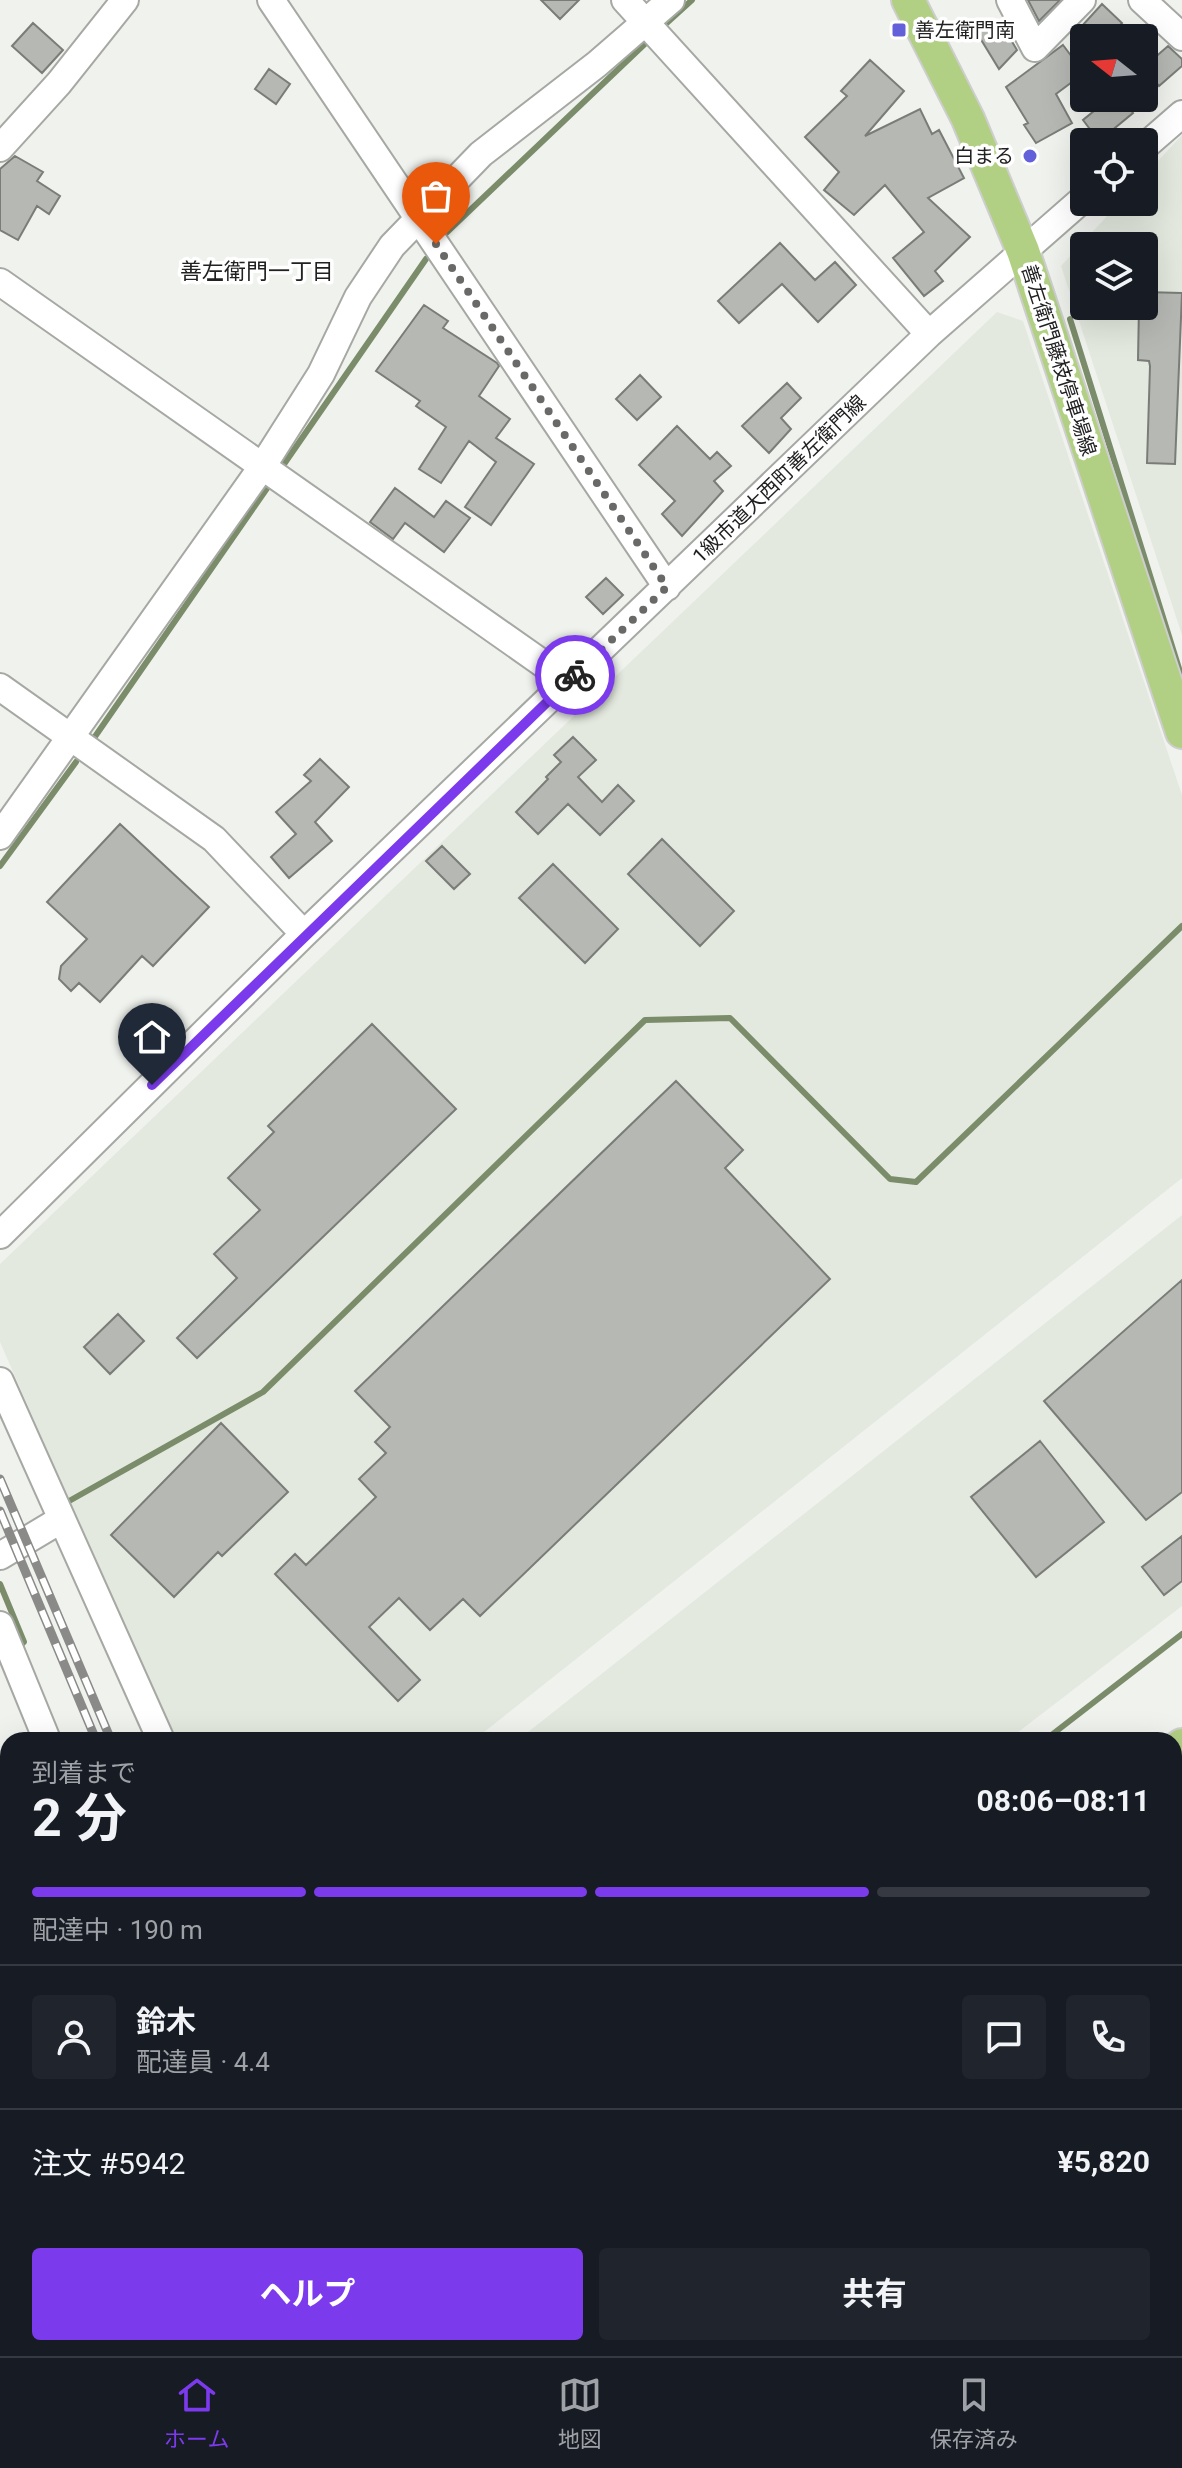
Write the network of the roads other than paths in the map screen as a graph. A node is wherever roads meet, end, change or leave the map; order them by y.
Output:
1 (125, 0) edge
2 (271, 0) edge
3 (625, 0) edge
4 (671, 0) edge
5 (908, 0) edge
6 (1010, 0) edge
7 (1082, 0) edge
8 (1142, 0) edge
9 (653, 31) junction
10 (1182, 37) edge
11 (1182, 114) edge
12 (1158, 135) edge
13 (0, 148) edge
14 (1070, 210) edge
15 (418, 218) junction
16 (1023, 251) junction
17 (0, 282) edge
18 (929, 334) junction
19 (262, 467) junction
20 (667, 587) junction
21 (569, 682) junction
22 (0, 687) edge
23 (1182, 732) edge
24 (71, 739) junction
25 (0, 836) edge
26 (304, 934) junction
27 (0, 1235) edge
28 (0, 1381) edge
29 (62, 1519) junction
30 (0, 1556) edge
31 (0, 1625) edge
32 (44, 1732) edge
33 (157, 1732) edge

1 - 13 street
2 - 15 street
3 - 9 street
4 - 9 street
5 - 16 main road, 善左衛門藤枝停車場線
6 - 7 street
8 - 10 street
9 - 15 street
9 - 18 street
11 - 12 street
14 - 16 street, 1級市道大西町善左衛門線
15 - 19 street
15 - 20 street
16 - 18 street, 1級市道大西町善左衛門線
16 - 23 main road, 善左衛門藤枝停車場線
17 - 19 street
18 - 20 street, 1級市道大西町善左衛門線
19 - 21 street
19 - 24 street
20 - 21 street, 1級市道大西町善左衛門線
21 - 26 street, 1級市道大西町善左衛門線
22 - 24 street
24 - 25 street
24 - 26 street
26 - 27 street, 1級市道大西町善左衛門線
28 - 29 street
29 - 30 street
29 - 33 street
31 - 32 street

